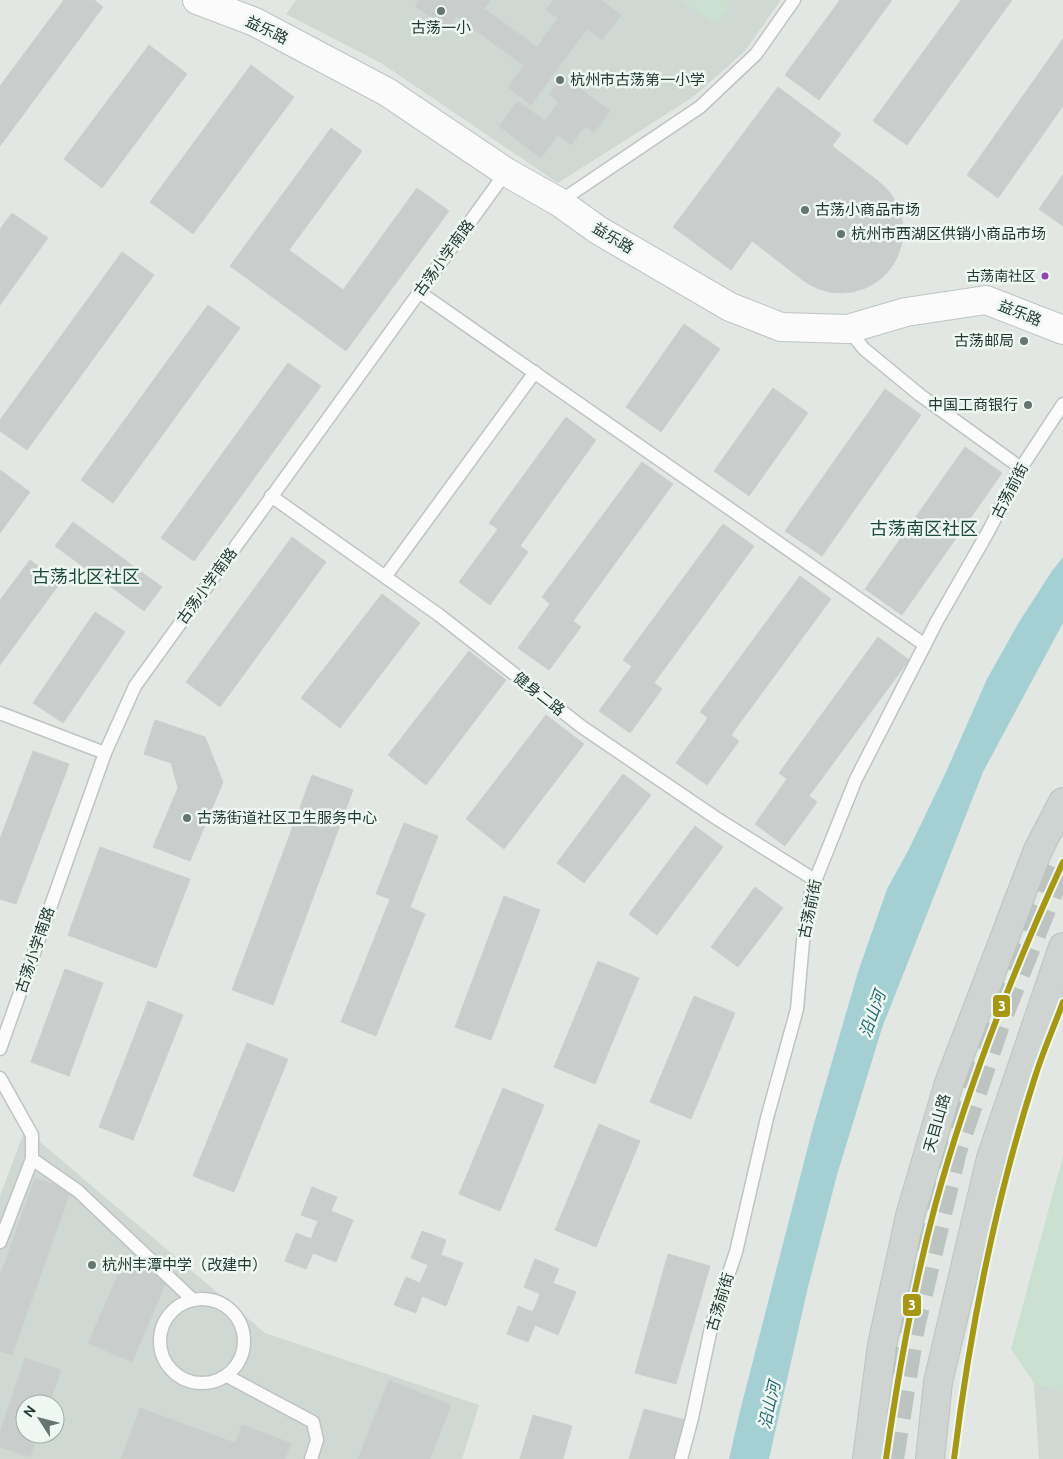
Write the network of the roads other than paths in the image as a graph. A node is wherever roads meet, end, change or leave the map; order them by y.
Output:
1 (197, 0) edge
2 (794, 0) edge
3 (506, 172) junction
4 (559, 202) junction
5 (419, 292) junction
6 (848, 329) junction
7 (1063, 330) edge
8 (535, 372) junction
9 (1063, 404) edge
10 (1021, 468) junction
11 (272, 496) junction
12 (385, 576) junction
13 (926, 645) junction
14 (0, 713) edge
15 (104, 753) junction
16 (1063, 802) edge
17 (815, 880) junction
18 (1063, 947) edge
19 (0, 1049) edge
20 (0, 1078) edge
21 (32, 1159) junction
22 (0, 1242) edge
23 (193, 1300) junction
24 (227, 1376) junction
25 (311, 1459) edge
26 (680, 1459) edge
27 (867, 1459) edge
28 (930, 1459) edge

1 - 3 street, 益乐路
2 - 4 lane
3 - 4 street, 益乐路
3 - 5 lane, 古荡小学南路
4 - 6 street, 益乐路
5 - 8 lane
5 - 11 lane, 古荡小学南路
6 - 7 street, 益乐路
6 - 10 lane
8 - 12 lane
8 - 13 lane
9 - 10 lane, 古荡前街
10 - 13 lane, 古荡前街
11 - 12 lane, 健身二路
11 - 15 lane, 古荡小学南路
12 - 17 lane, 健身二路
13 - 17 lane, 古荡前街
14 - 15 lane
15 - 19 lane, 古荡小学南路
16 - 27 main road, 天目山路
17 - 26 lane, 古荡前街
18 - 28 main road
20 - 21 lane
21 - 22 lane
21 - 23 lane
23 - 24 lane
23 - 24 lane
24 - 25 lane

